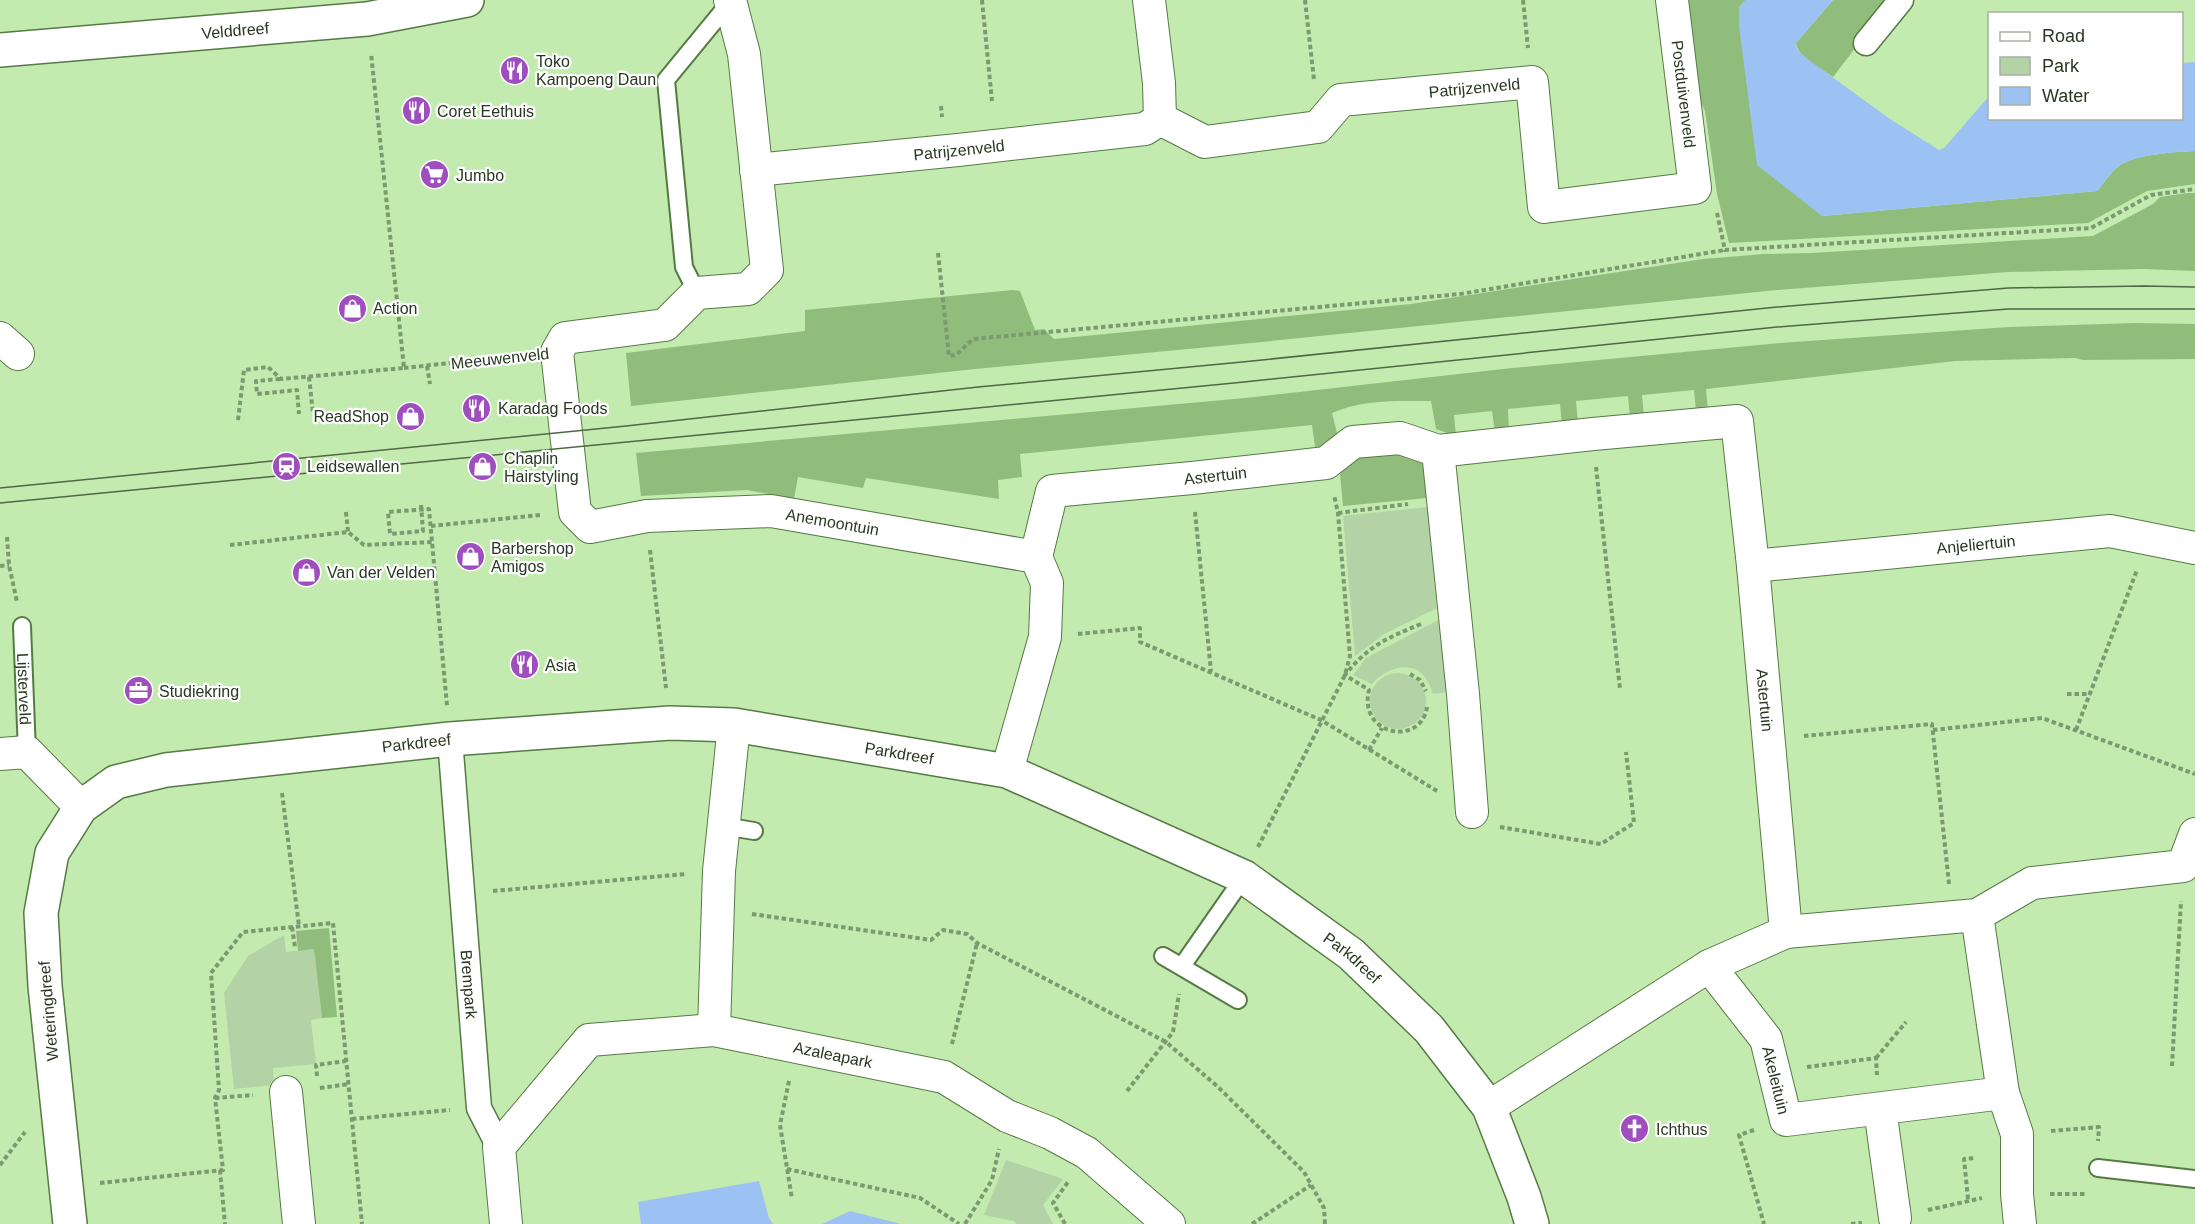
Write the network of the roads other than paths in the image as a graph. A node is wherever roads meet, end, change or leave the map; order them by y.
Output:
1 (467, 0) edge
2 (731, 0) edge
3 (1149, 0) edge
4 (1672, 0) edge
5 (1901, 0) edge
6 (379, 12) edge
7 (1866, 43) dead end
8 (0, 50) edge
9 (1160, 119) junction
10 (756, 170) junction
11 (1695, 188) joint
12 (697, 293) junction
13 (1438, 451) junction
14 (575, 512) joint
15 (2195, 548) edge
16 (1036, 557) junction
17 (1753, 566) junction
18 (22, 626) road end
19 (734, 725) junction
20 (450, 739) junction
21 (14, 753) edge
22 (1007, 771) junction
23 (81, 807) junction
24 (1472, 812) dead end
25 (724, 826) junction
26 (754, 831) dead end
27 (2195, 834) edge
28 (1244, 877) junction
29 (1965, 916) junction
30 (1786, 932) junction
31 (1163, 956) dead end
32 (1182, 966) junction
33 (1709, 966) junction
34 (1238, 1000) dead end
35 (714, 1030) junction
36 (286, 1092) dead end
37 (2003, 1094) junction
38 (1489, 1107) junction
39 (1880, 1109) junction
40 (499, 1147) junction
41 (2098, 1168) dead end
42 (2195, 1179) edge
43 (1894, 1218) dead end
44 (70, 1224) edge
45 (299, 1224) edge
46 (506, 1224) edge
47 (1169, 1224) edge
48 (1532, 1224) edge
49 (2020, 1224) edge

1 - 6 street, Velddreef
2 - 10 street
2 - 12 lane
3 - 9 street
4 - 11 street, Postduivenveld
5 - 7 street
6 - 8 street, Velddreef
9 - 10 street, Patrijzenveld
9 - 11 street, Patrijzenveld
10 - 12 street
12 - 14 street, Meeuwenveld
13 - 16 street, Astertuin
13 - 17 street, Astertuin
13 - 24 street
14 - 16 street, Anemoontuin
15 - 17 street, Anjeliertuin
16 - 22 street
17 - 30 street, Astertuin
18 - 21 lane, Lijsterveld
19 - 20 street, Parkdreef
19 - 22 street, Parkdreef
19 - 25 street
20 - 23 street, Parkdreef
20 - 40 street, Brempark
21 - 23 street
22 - 28 street, Parkdreef
23 - 44 street, Weteringdreef
25 - 26 lane
25 - 35 street
27 - 29 street
28 - 32 lane
28 - 38 street, Parkdreef
29 - 30 street
29 - 37 street
30 - 33 street
31 - 32 lane
32 - 34 lane
33 - 38 street
33 - 39 street, Akeleituin
35 - 40 street, Azaleapark
35 - 47 street, Azaleapark
36 - 45 street
37 - 39 street, Akeleituin
37 - 49 street
38 - 48 street, Parkdreef
39 - 43 street
40 - 46 street, Brempark
41 - 42 lane

